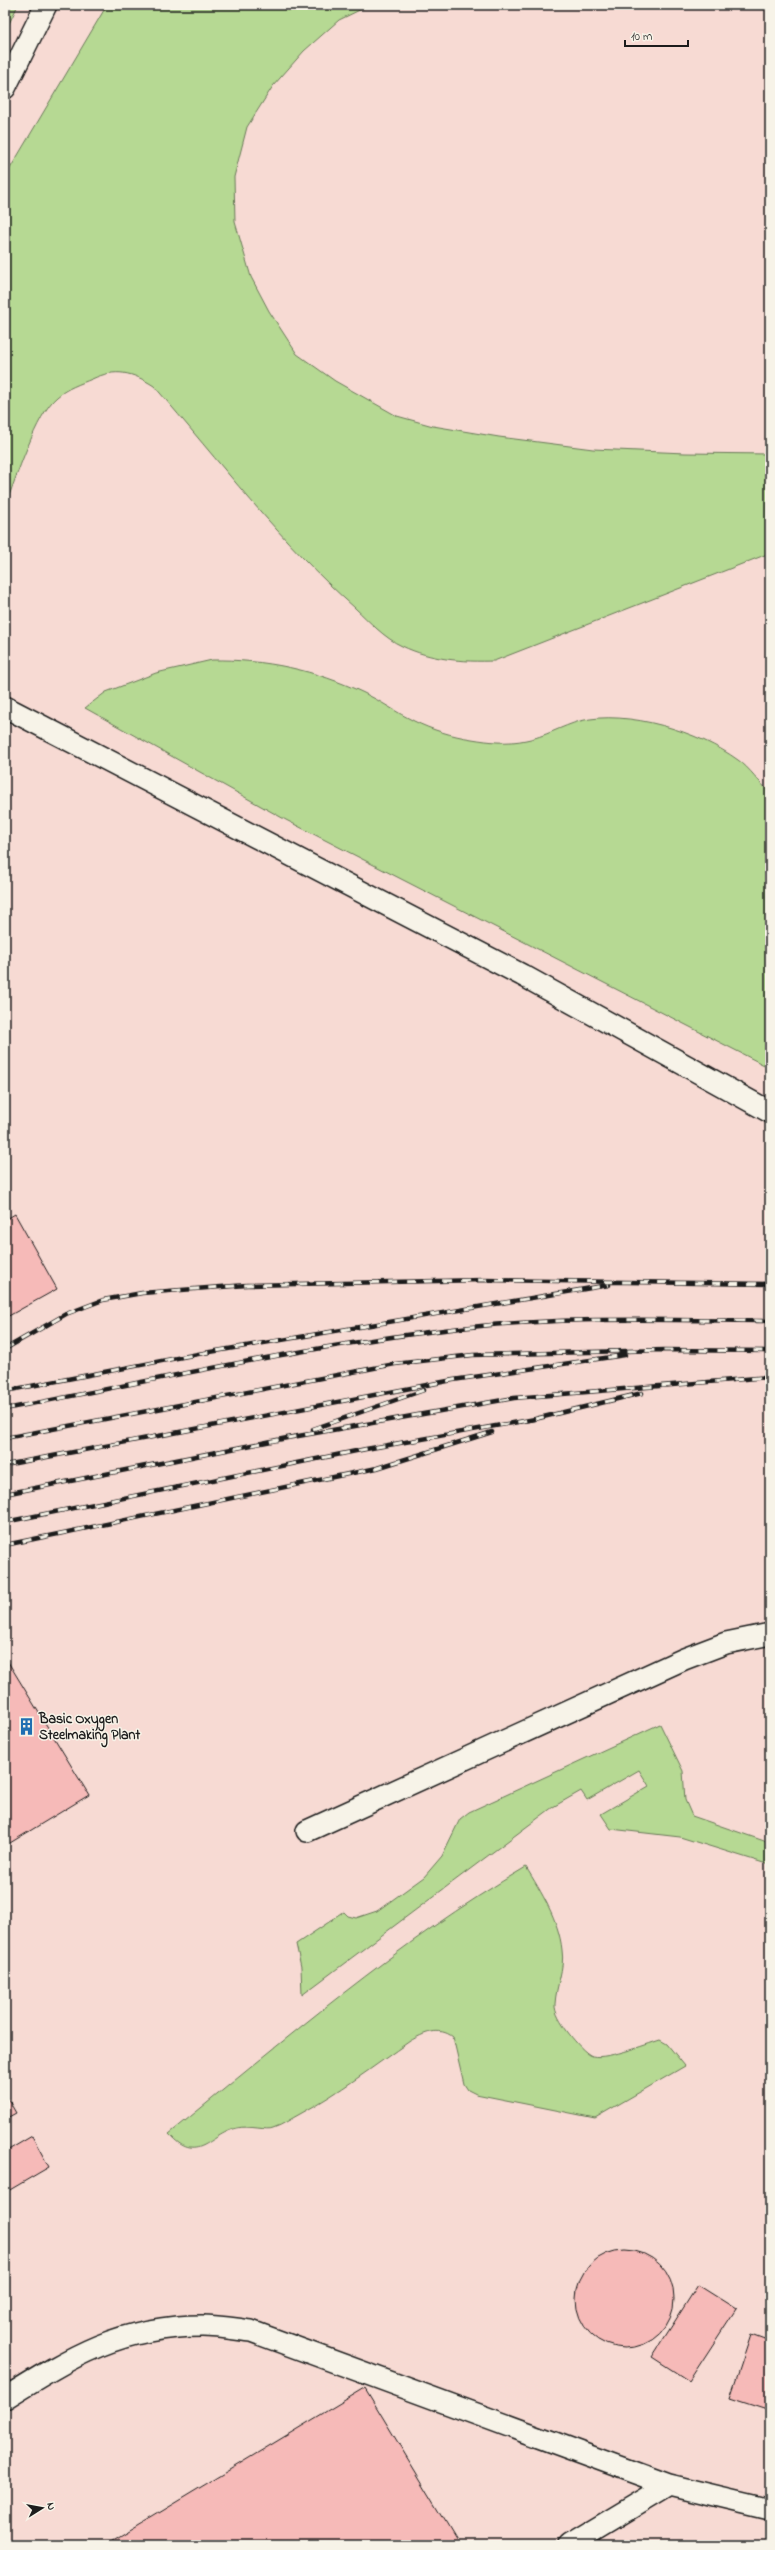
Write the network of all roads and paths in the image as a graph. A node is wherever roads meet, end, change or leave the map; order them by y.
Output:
1 (46, 5) edge
2 (5, 88) edge
3 (5, 708) edge
4 (770, 1112) edge
5 (770, 1634) edge
6 (307, 1831) dead end
7 (5, 2398) edge
8 (669, 2485) junction
9 (770, 2509) edge
10 (569, 2545) edge

1 - 2 lane
3 - 4 lane
5 - 6 lane
7 - 8 lane
8 - 9 lane
8 - 10 lane

